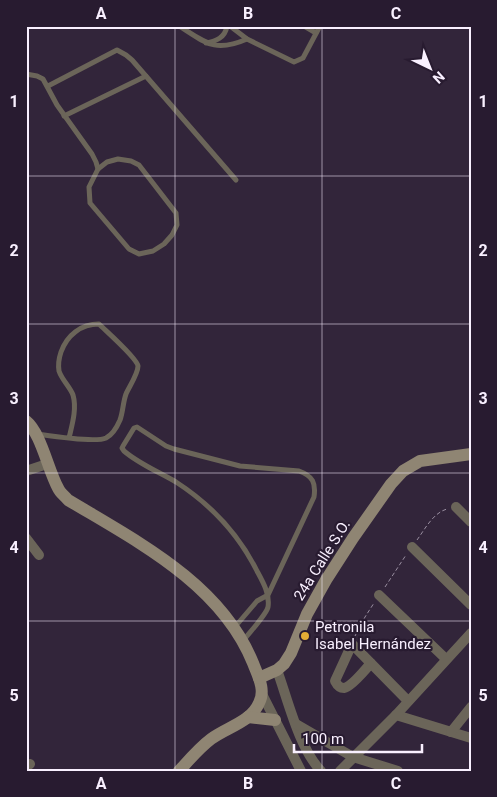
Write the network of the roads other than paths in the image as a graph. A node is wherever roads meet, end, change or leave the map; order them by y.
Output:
1 (180, 26) edge
2 (229, 26) edge
3 (304, 26) edge
4 (320, 26) edge
5 (316, 33) junction
6 (246, 39) junction
7 (205, 43) junction
8 (26, 74) edge
9 (146, 76) junction
10 (48, 86) junction
11 (64, 116) junction
12 (98, 169) junction
13 (236, 180) dead end
14 (26, 420) edge
15 (37, 434) junction
16 (69, 438) junction
17 (471, 454) edge
18 (47, 464) junction
19 (26, 471) edge
20 (456, 507) road end
21 (471, 522) edge
22 (26, 538) edge
23 (412, 547) road end
24 (39, 555) dead end
25 (268, 595) junction
26 (379, 595) road end
27 (471, 605) edge
28 (234, 628) junction
29 (471, 634) edge
30 (242, 641) junction
31 (446, 659) junction
32 (371, 663) junction
33 (277, 670) junction
34 (259, 678) junction
35 (262, 694) junction
36 (408, 700) junction
37 (471, 707) edge
38 (396, 715) junction
39 (248, 717) junction
40 (275, 720) junction
41 (296, 724) junction
42 (451, 732) junction
43 (471, 738) edge
44 (353, 757) junction
45 (179, 771) edge
46 (301, 771) edge
47 (321, 771) edge
48 (340, 771) edge
49 (398, 771) edge

1 - 7 lane
2 - 6 lane
2 - 7 lane
3 - 5 lane
4 - 5 lane
5 - 6 lane
6 - 7 lane
8 - 10 lane
9 - 10 lane
9 - 11 lane
9 - 13 lane
10 - 11 lane
11 - 12 lane
12 - 12 lane
14 - 15 street
15 - 16 lane
15 - 18 street
16 - 16 lane
17 - 33 street, 24a Calle S.O.
18 - 19 street
18 - 28 street
20 - 21 street
22 - 24 street
23 - 27 street
25 - 25 lane
25 - 28 lane
25 - 30 lane
26 - 31 street
28 - 30 street
29 - 31 street
30 - 34 street
31 - 36 street
32 - 32 street
32 - 36 street
33 - 34 street
33 - 41 street
34 - 35 street
35 - 39 street
35 - 40 street
36 - 38 street
37 - 42 street
38 - 42 street
38 - 44 street
39 - 40 street
39 - 45 street
40 - 46 street
41 - 44 street
41 - 47 street
42 - 43 street
44 - 48 street
44 - 49 street

